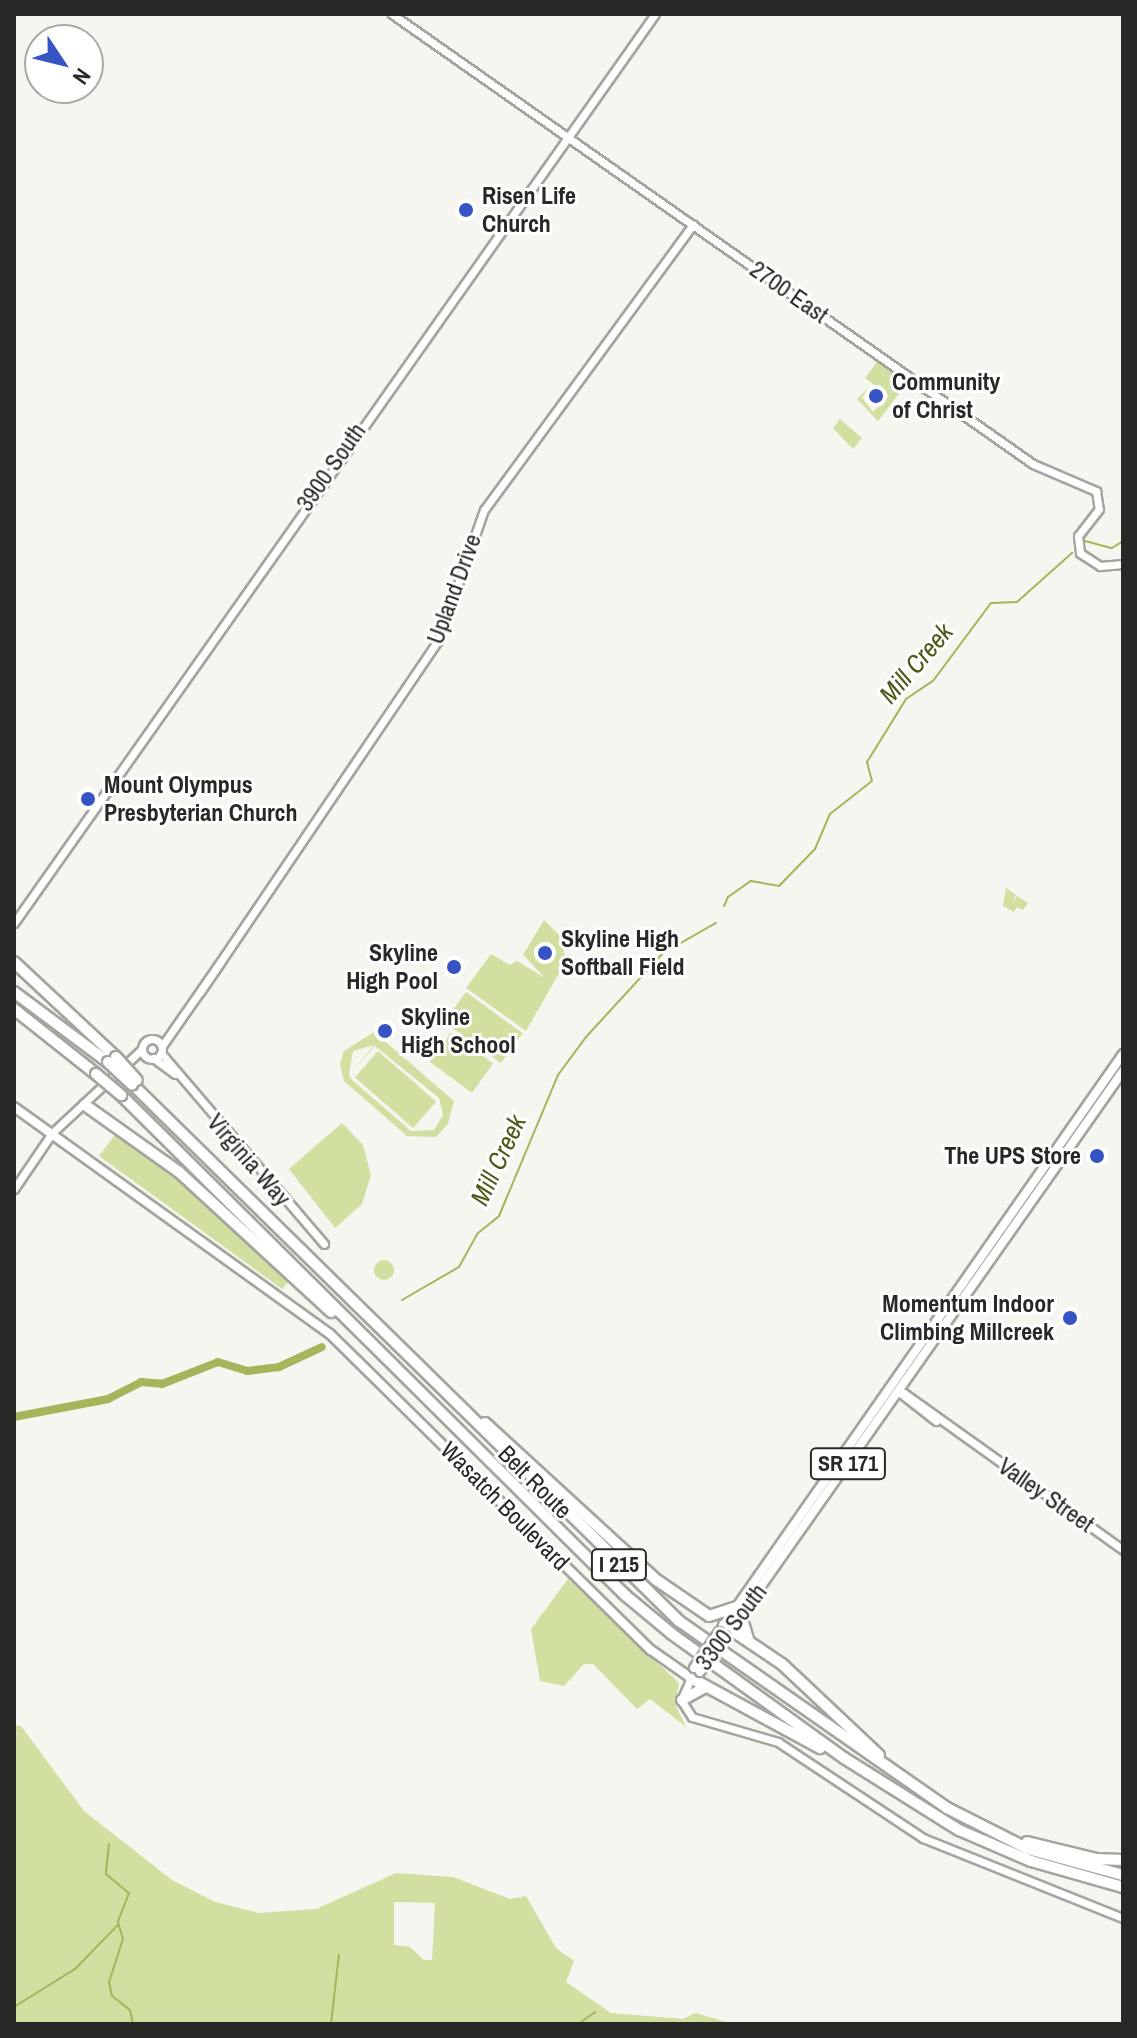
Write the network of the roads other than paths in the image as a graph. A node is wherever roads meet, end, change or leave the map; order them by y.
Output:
1 (392, 14) edge
2 (655, 14) edge
3 (568, 138) junction
4 (693, 224) junction
5 (1123, 564) edge
6 (14, 923) edge
7 (223, 960) junction
8 (14, 962) edge
9 (14, 992) edge
10 (200, 992) junction
11 (14, 1009) edge
12 (173, 1027) junction
13 (155, 1039) junction
14 (142, 1049) junction
15 (161, 1050) junction
16 (1123, 1054) edge
17 (150, 1058) junction
18 (112, 1060) junction
19 (129, 1066) junction
20 (1123, 1071) edge
21 (175, 1074) junction
22 (85, 1105) junction
23 (14, 1107) edge
24 (52, 1133) junction
25 (14, 1189) edge
26 (324, 1244) dead end
27 (415, 1363) junction
28 (421, 1389) junction
29 (885, 1392) junction
30 (898, 1392) junction
31 (1123, 1550) edge
32 (739, 1612) junction
33 (725, 1631) junction
34 (756, 1646) junction
35 (695, 1673) junction
36 (705, 1687) junction
37 (682, 1700) junction
38 (844, 1758) junction
39 (914, 1784) junction
40 (991, 1831) junction
41 (1123, 1860) edge
42 (1123, 1875) edge
43 (1123, 1890) edge
44 (1123, 1918) edge

1 - 3 street, 2700 East
2 - 3 street, 3900 South
3 - 4 street, 2700 East
3 - 6 street, 3900 South
4 - 5 street, 2700 East
4 - 7 street, Upland Drive
7 - 10 street, Upland Drive
7 - 10 street, Upland Drive
8 - 18 highway
9 - 18 highway, Belt Route / I 215
10 - 12 street, Upland Drive
11 - 28 highway, Belt Route / I 215, bridge
12 - 13 street, Upland Drive
12 - 15 street, Upland Drive
13 - 14 street, Upland Drive
13 - 15 street, Virginia Way
14 - 17 street
14 - 19 street
15 - 17 street
15 - 21 street, Virginia Way
16 - 29 main road, 3300 South / SR 171
17 - 19 street
17 - 21 street, Virginia Way
18 - 27 highway, Belt Route / I 215, bridge
19 - 22 street
20 - 30 main road, 3300 South / SR 171
21 - 26 street, Virginia Way
22 - 24 street
22 - 28 highway
23 - 24 main road, Wasatch Boulevard
24 - 25 street
24 - 35 main road, Wasatch Boulevard
27 - 32 highway
27 - 39 highway, Belt Route / I 215
28 - 38 highway, Belt Route / I 215
29 - 30 street
29 - 32 main road, 3300 South / SR 171
30 - 31 street, Valley Street
30 - 32 main road, 3300 South / SR 171
32 - 33 main road, 3300 South / SR 171
32 - 34 highway
33 - 34 highway
33 - 35 main road, 3300 South / SR 171, bridge
34 - 39 highway
35 - 36 highway
35 - 37 street
36 - 37 highway
36 - 38 highway
37 - 44 street
38 - 43 highway, Belt Route / I 215
39 - 40 highway, Belt Route / I 215
40 - 41 highway
40 - 42 highway, Belt Route / I 215

